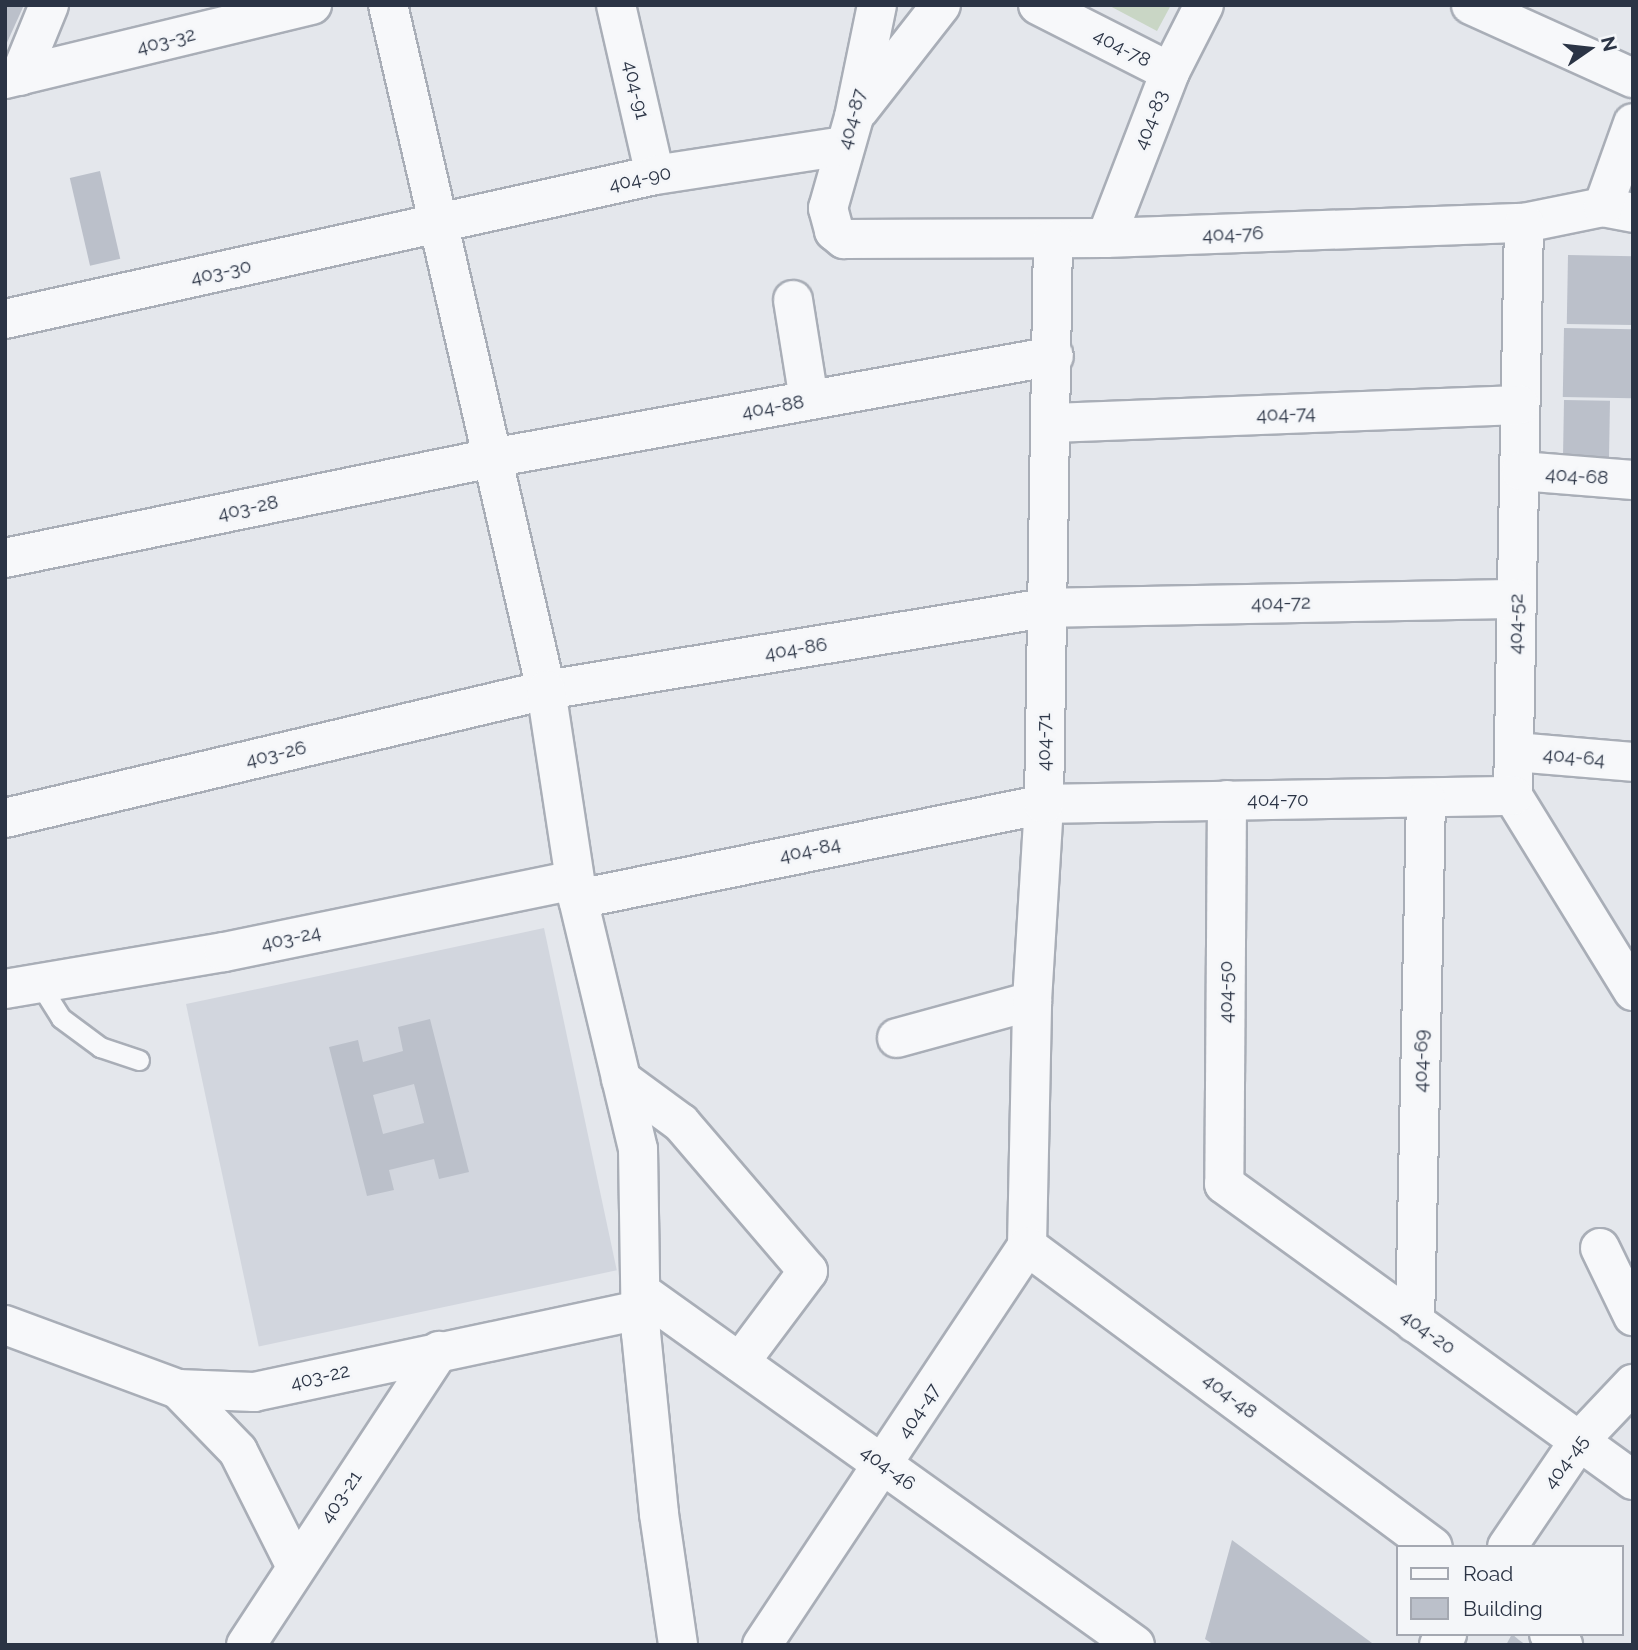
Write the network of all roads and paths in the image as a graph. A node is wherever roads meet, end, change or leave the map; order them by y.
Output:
1 (49, 5) edge
2 (312, 5) edge
3 (388, 5) edge
4 (616, 5) edge
5 (877, 5) edge
6 (941, 5) edge
7 (1038, 5) edge
8 (1204, 5) edge
9 (1471, 5) edge
10 (1170, 72) junction
11 (12, 78) edge
12 (1633, 78) edge
13 (1633, 124) edge
14 (849, 131) junction
15 (655, 175) junction
16 (1618, 210) edge
17 (1524, 223) junction
18 (437, 226) junction
19 (834, 231) joint
20 (1106, 238) junction
21 (1053, 239) junction
22 (793, 300) dead end
23 (5, 319) edge
24 (1054, 356) junction
25 (809, 400) junction
26 (1520, 405) junction
27 (1052, 423) junction
28 (492, 458) junction
29 (1521, 471) junction
30 (1633, 480) edge
31 (5, 558) edge
32 (1516, 599) junction
33 (1045, 608) junction
34 (546, 690) junction
35 (1515, 752) junction
36 (1633, 762) edge
37 (1513, 796) junction
38 (1227, 800) junction
39 (1426, 800) junction
40 (1044, 804) junction
41 (5, 818) edge
42 (576, 890) junction
43 (22, 986) edge
44 (1633, 991) edge
45 (1032, 1001) junction
46 (897, 1038) dead end
47 (139, 1060) dead end
48 (621, 1079) junction
49 (1224, 1184) joint
50 (1027, 1245) junction
51 (1600, 1248) dead end
52 (641, 1301) junction
53 (1633, 1316) edge
54 (1415, 1323) junction
55 (5, 1325) edge
56 (439, 1351) junction
57 (740, 1363) junction
58 (1633, 1384) edge
59 (178, 1389) junction
60 (1579, 1441) junction
61 (884, 1465) junction
62 (1633, 1480) edge
63 (1430, 1545) edge
64 (1508, 1545) edge
65 (295, 1565) junction
66 (246, 1645) edge
67 (678, 1645) edge
68 (762, 1645) edge
69 (1135, 1645) edge

1 - 11 street
2 - 11 street, 403-32
3 - 18 street
4 - 15 street, 404-91
5 - 14 street, 404-87
6 - 14 street
7 - 10 street, 404-78
8 - 10 street, 404-83
9 - 12 street
10 - 20 street, 404-83
13 - 16 street
14 - 15 street, 404-90
14 - 19 street, 404-87
15 - 18 street, 404-90
16 - 17 street, 404-76
17 - 20 street, 404-76
17 - 26 street, 404-52
18 - 23 street, 403-30
18 - 28 street
19 - 21 street, 404-76
20 - 21 street, 404-76
21 - 24 street, 404-71
22 - 25 street
24 - 25 street, 404-88
24 - 27 street, 404-71
25 - 28 street, 404-88
26 - 27 street, 404-74
26 - 29 street, 404-52
27 - 33 street, 404-71
28 - 31 street, 403-28
28 - 34 street
29 - 30 street, 404-68
29 - 32 street, 404-52
32 - 33 street, 404-72
32 - 35 street, 404-52
33 - 34 street, 404-86
33 - 40 street, 404-71
34 - 41 street, 403-26
34 - 42 street
35 - 36 street, 404-64
35 - 37 street, 404-52
37 - 39 street, 404-70
37 - 44 street
38 - 39 street, 404-70
38 - 40 street, 404-70
38 - 49 street, 404-50
39 - 54 street, 404-69
40 - 42 street, 404-84
40 - 45 street, 404-71
42 - 43 street, 403-24
42 - 48 street
43 - 47 lane
45 - 46 street
45 - 50 street, 404-71
48 - 52 street
48 - 57 street
49 - 54 street, 404-20
50 - 61 street, 404-47
50 - 63 street, 404-48
51 - 53 street
52 - 56 street, 403-22
52 - 57 street, 404-46
52 - 67 street
54 - 60 street, 404-20
55 - 59 street, 403-22
56 - 59 street, 403-22
56 - 65 street, 403-21
57 - 61 street, 404-46
58 - 60 street, 404-45
59 - 65 street
60 - 62 street, 404-20
60 - 64 street, 404-45
61 - 68 street, 404-47
61 - 69 street, 404-46
65 - 66 street, 403-21

